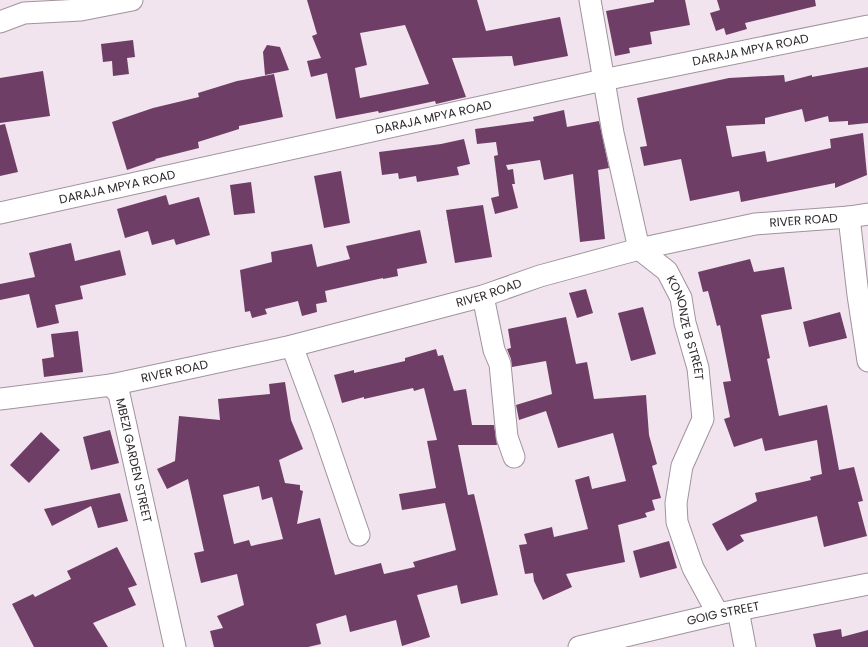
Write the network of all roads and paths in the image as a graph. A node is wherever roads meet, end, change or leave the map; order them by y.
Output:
1 (132, 0) edge
2 (590, 0) edge
3 (0, 22) edge
4 (868, 26) edge
5 (603, 80) junction
6 (0, 213) edge
7 (859, 215) edge
8 (639, 249) junction
9 (483, 296) junction
10 (292, 346) junction
11 (868, 361) edge
12 (111, 385) junction
13 (0, 399) edge
14 (514, 458) dead end
15 (359, 535) dead end
16 (868, 584) edge
17 (738, 610) junction
18 (718, 614) junction
19 (175, 647) edge
20 (579, 647) edge
21 (745, 647) edge

1 - 3 street
2 - 5 street
4 - 5 street, DARAJA MPYA ROAD
5 - 6 street, DARAJA MPYA ROAD
5 - 8 street
7 - 8 street, RIVER ROAD
7 - 11 street
8 - 9 street, RIVER ROAD
8 - 18 street, KONONZE B STREET
9 - 10 street, RIVER ROAD
9 - 14 street
10 - 12 street, RIVER ROAD
10 - 15 street
12 - 13 street, MBEZI GARDEN STREET
12 - 19 street, MBEZI GARDEN STREET
16 - 17 street, GOIG STREET
17 - 18 street, GOIG STREET
17 - 21 street
18 - 20 street, GOIG STREET

